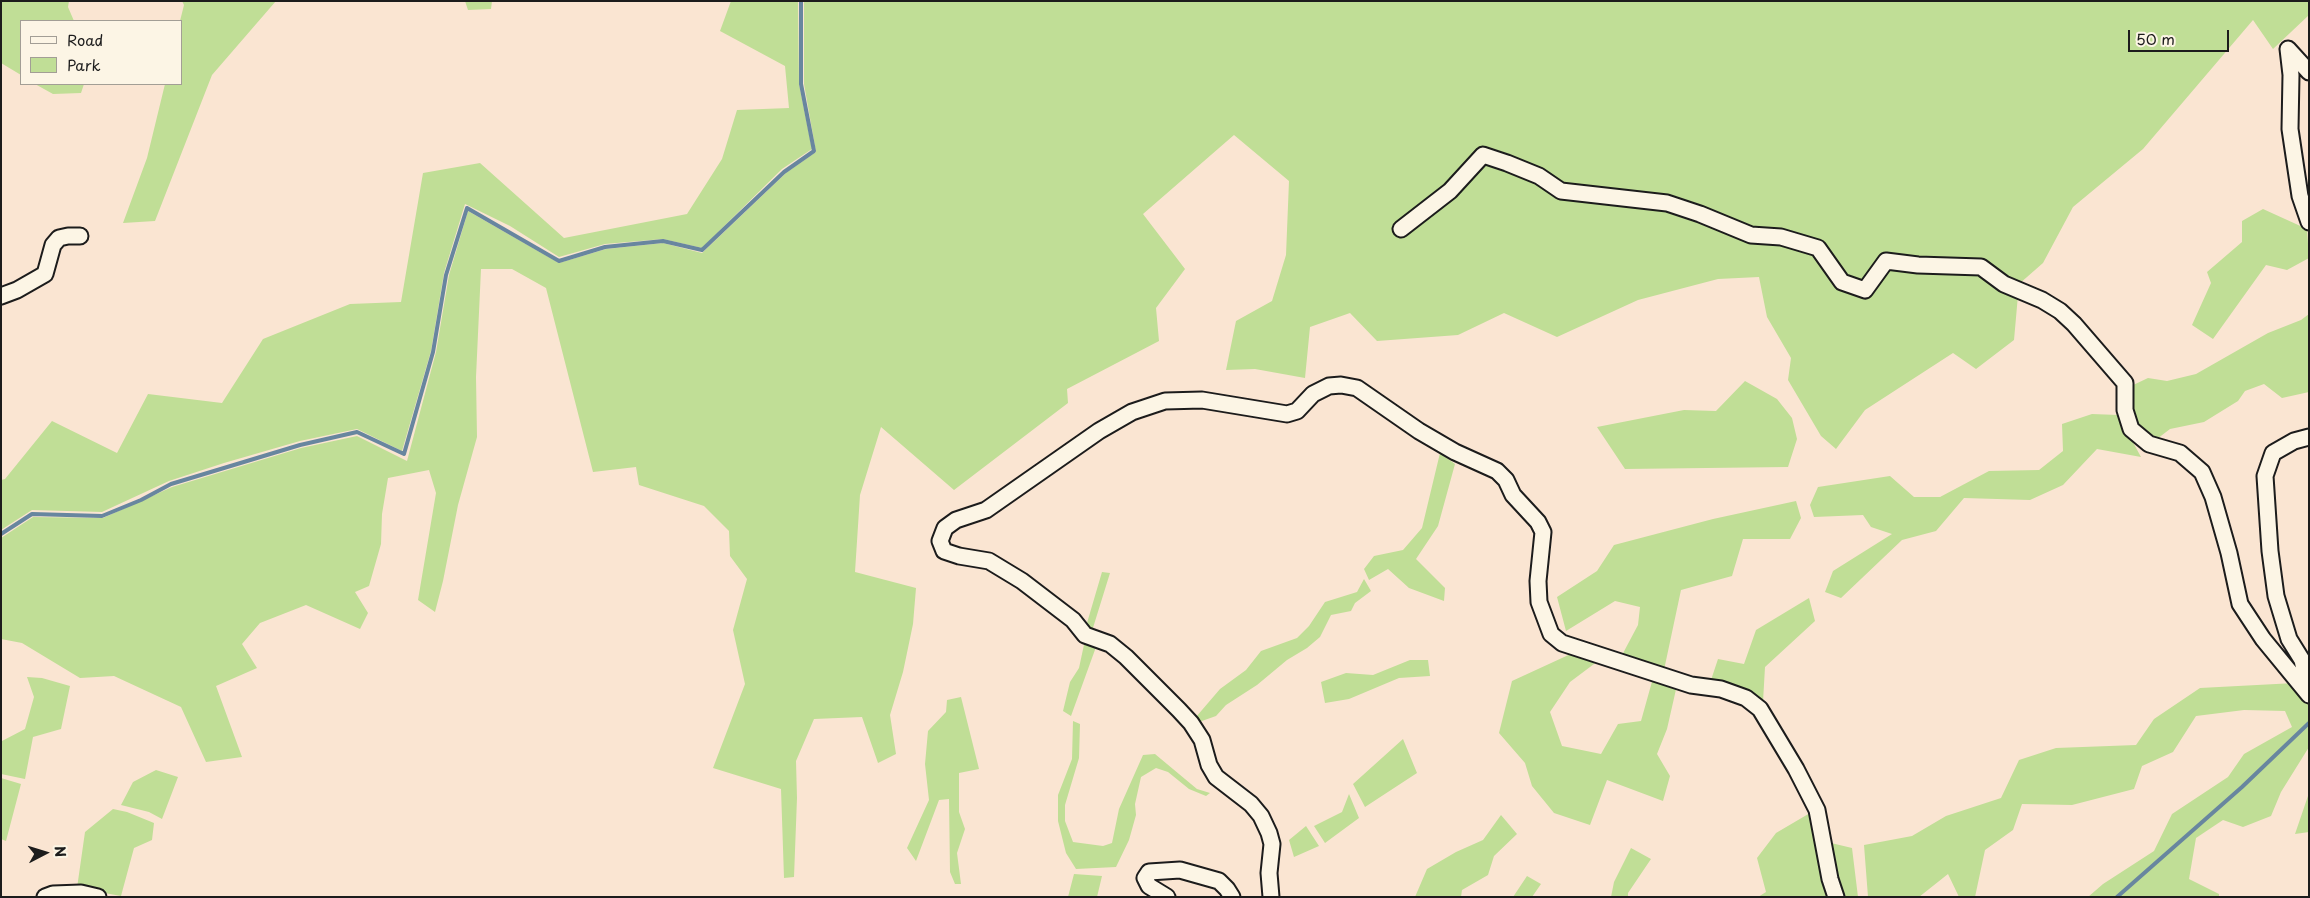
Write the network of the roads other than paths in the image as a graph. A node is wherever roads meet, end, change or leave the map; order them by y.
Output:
1 (2309, 72) edge
2 (2309, 222) edge
3 (1401, 229) dead end
4 (80, 236) dead end
5 (1, 296) edge
6 (2309, 437) edge
7 (2309, 693) edge
8 (44, 897) edge
9 (98, 897) edge
10 (1167, 897) edge
11 (1232, 897) edge
12 (1271, 897) edge
13 (1836, 897) edge

1 - 2 street
3 - 7 street
4 - 5 street
6 - 7 street
8 - 9 street
10 - 11 street
12 - 13 street

